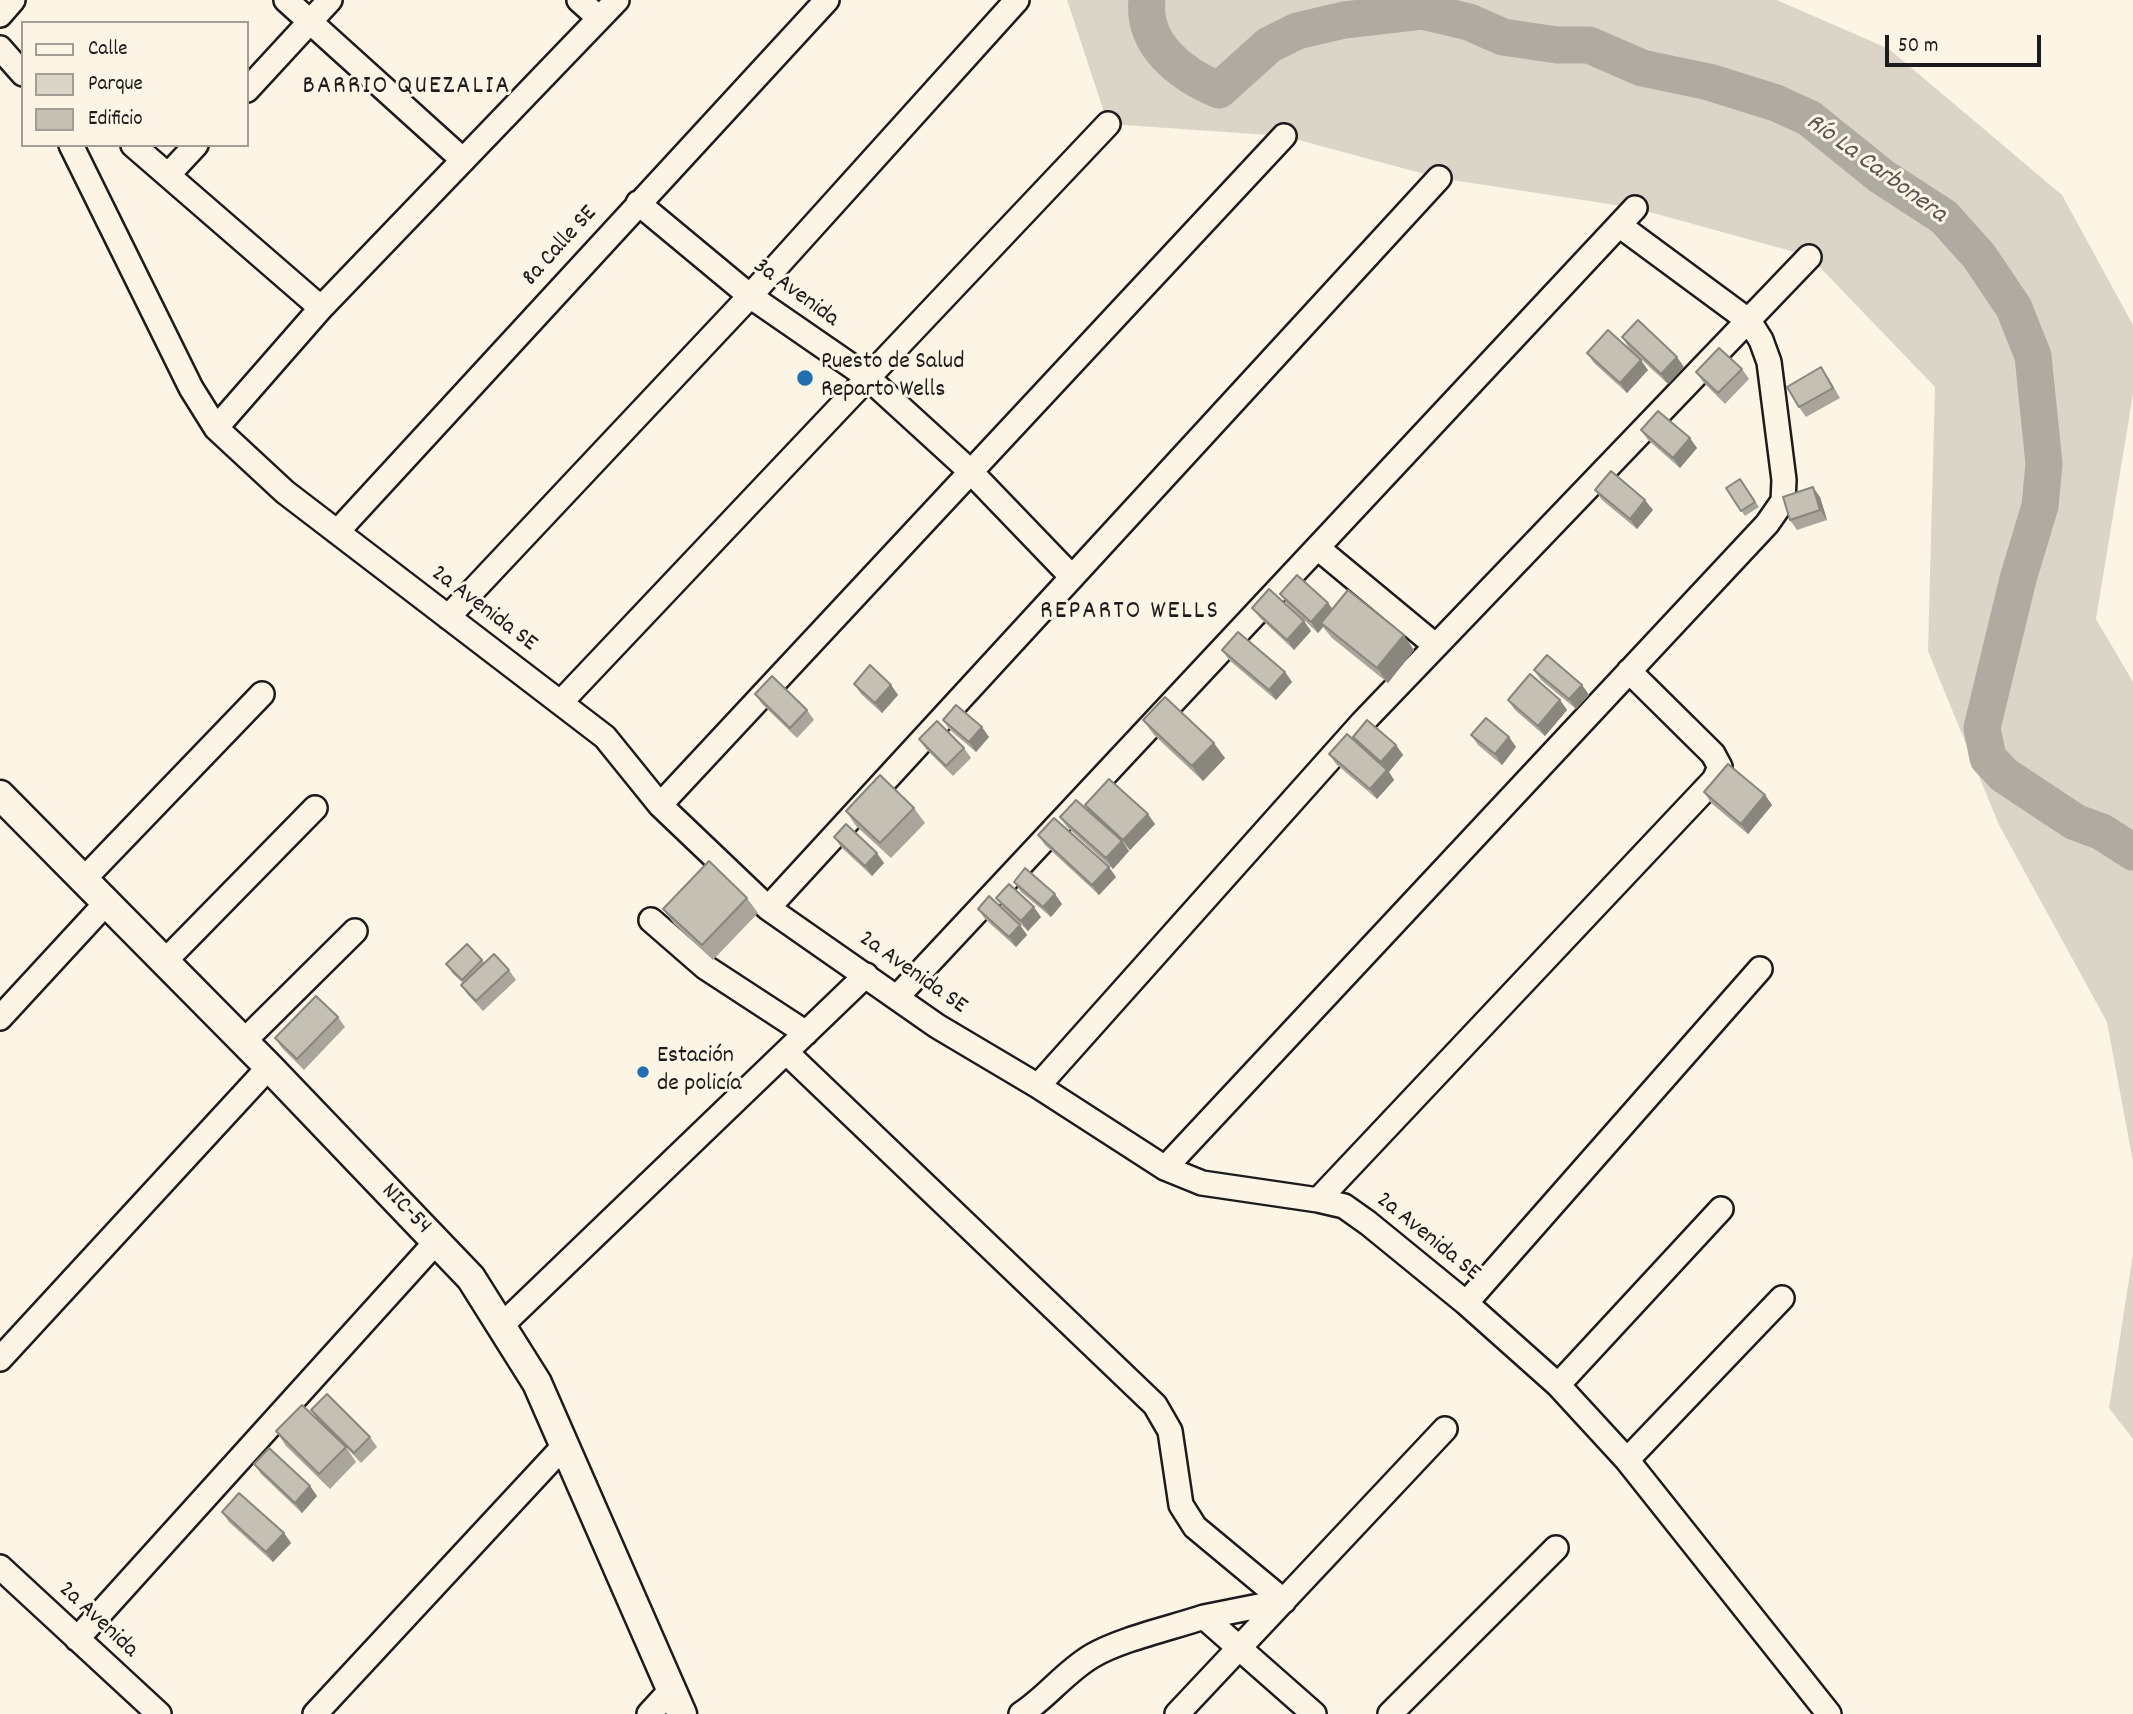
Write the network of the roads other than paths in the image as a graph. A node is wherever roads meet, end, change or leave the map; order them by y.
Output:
1 (13, 0) edge
2 (286, 0) edge
3 (330, 0) edge
4 (579, 0) edge
5 (617, 0) edge
6 (827, 0) edge
7 (1017, 0) edge
8 (0, 15) edge
9 (599, 18) junction
10 (310, 22) junction
11 (0, 48) edge
12 (21, 72) edge
13 (248, 89) edge
14 (1108, 124) dead end
15 (1284, 136) dead end
16 (72, 147) edge
17 (135, 147) edge
18 (194, 147) edge
19 (463, 160) junction
20 (168, 176) junction
21 (1439, 178) dead end
22 (638, 202) junction
23 (1635, 208) dead end
24 (1619, 225) junction
25 (1809, 257) dead end
26 (750, 296) junction
27 (321, 308) junction
28 (1749, 321) junction
29 (866, 376) junction
30 (216, 428) junction
31 (970, 471) junction
32 (337, 532) junction
33 (1319, 549) junction
34 (1071, 576) junction
35 (448, 617) junction
36 (1436, 646) junction
37 (1629, 671) junction
38 (262, 694) dead end
39 (561, 702) junction
40 (0, 795) edge
41 (660, 804) junction
42 (314, 807) dead end
43 (84, 878) junction
44 (107, 902) junction
45 (768, 908) junction
46 (651, 920) dead end
47 (355, 931) dead end
48 (165, 961) junction
49 (1760, 969) dead end
50 (866, 975) junction
51 (897, 997) junction
52 (0, 1018) edge
53 (806, 1033) junction
54 (244, 1041) junction
55 (786, 1052) junction
56 (269, 1067) junction
57 (1038, 1086) junction
58 (1165, 1168) junction
59 (1318, 1200) junction
60 (1721, 1209) dead end
61 (436, 1242) junction
62 (1782, 1298) dead end
63 (1466, 1303) junction
64 (501, 1326) junction
65 (0, 1359) edge
66 (1558, 1385) junction
67 (1445, 1429) dead end
68 (564, 1446) junction
69 (1627, 1460) junction
70 (1556, 1548) dead end
71 (0, 1567) edge
72 (1284, 1601) junction
73 (1204, 1617) junction
74 (77, 1639) junction
75 (1242, 1647) junction
76 (677, 1702) edge
77 (159, 1714) edge
78 (315, 1714) edge
79 (649, 1714) edge
80 (1021, 1714) edge
81 (1177, 1714) edge
82 (1314, 1714) edge
83 (1390, 1714) edge
84 (1829, 1714) edge

1 - 8 street
2 - 10 street
3 - 10 street
4 - 9 street
5 - 9 street
6 - 22 street, 8a Calle SE
7 - 26 street
9 - 19 street
10 - 13 street
10 - 19 street
11 - 12 street
14 - 29 street
15 - 31 street
16 - 30 street, 2a Avenida SE
17 - 20 street
18 - 20 street
19 - 27 street
20 - 27 street
21 - 34 street
22 - 26 street, 3a Avenida
22 - 32 street, 8a Calle SE
23 - 24 street
24 - 28 street
24 - 33 street
25 - 28 street
26 - 29 street, 3a Avenida
26 - 35 street
27 - 30 street
28 - 36 street
28 - 37 street
29 - 31 street, 3a Avenida
29 - 39 street
30 - 32 street, 2a Avenida SE
31 - 34 street, 3a Avenida
31 - 41 street
32 - 35 street, 2a Avenida SE
33 - 36 street
33 - 51 street
34 - 45 street
35 - 39 street, 2a Avenida SE
36 - 57 street
37 - 58 street
37 - 59 street
38 - 43 street
39 - 41 street, 2a Avenida SE
40 - 43 main road, NIC-54 / NIC-54
41 - 45 street, 2a Avenida SE
42 - 48 street
43 - 44 main road, NIC-54 / NIC-54
44 - 48 main road, NIC-54 / NIC-54
44 - 52 street
45 - 50 street, 2a Avenida SE
46 - 53 street
47 - 54 street
48 - 54 main road, NIC-54 / NIC-54
49 - 63 street
50 - 51 street, 2a Avenida SE
50 - 53 street
51 - 57 street, 2a Avenida SE
53 - 55 street
54 - 56 main road, NIC-54 / NIC-54
55 - 64 street
55 - 72 street
56 - 61 main road, NIC-54 / NIC-54
56 - 65 street
57 - 58 street, 2a Avenida SE
58 - 59 street, 2a Avenida SE
59 - 63 street, 2a Avenida SE
60 - 66 street
61 - 64 main road, NIC-54 / NIC-54
61 - 74 street
62 - 69 street
63 - 66 street, 2a Avenida SE
64 - 68 main road, NIC-54 / NIC-54
66 - 69 street, 2a Avenida SE
67 - 72 street
68 - 76 main road, NIC-54 / NIC-54
68 - 78 street
69 - 84 street, 2a Avenida SE
70 - 83 street
71 - 74 street, 2a Avenida
72 - 73 street
72 - 75 street
73 - 75 street
73 - 80 street
74 - 77 street, 2a Avenida
75 - 81 street
75 - 82 street
76 - 79 street

